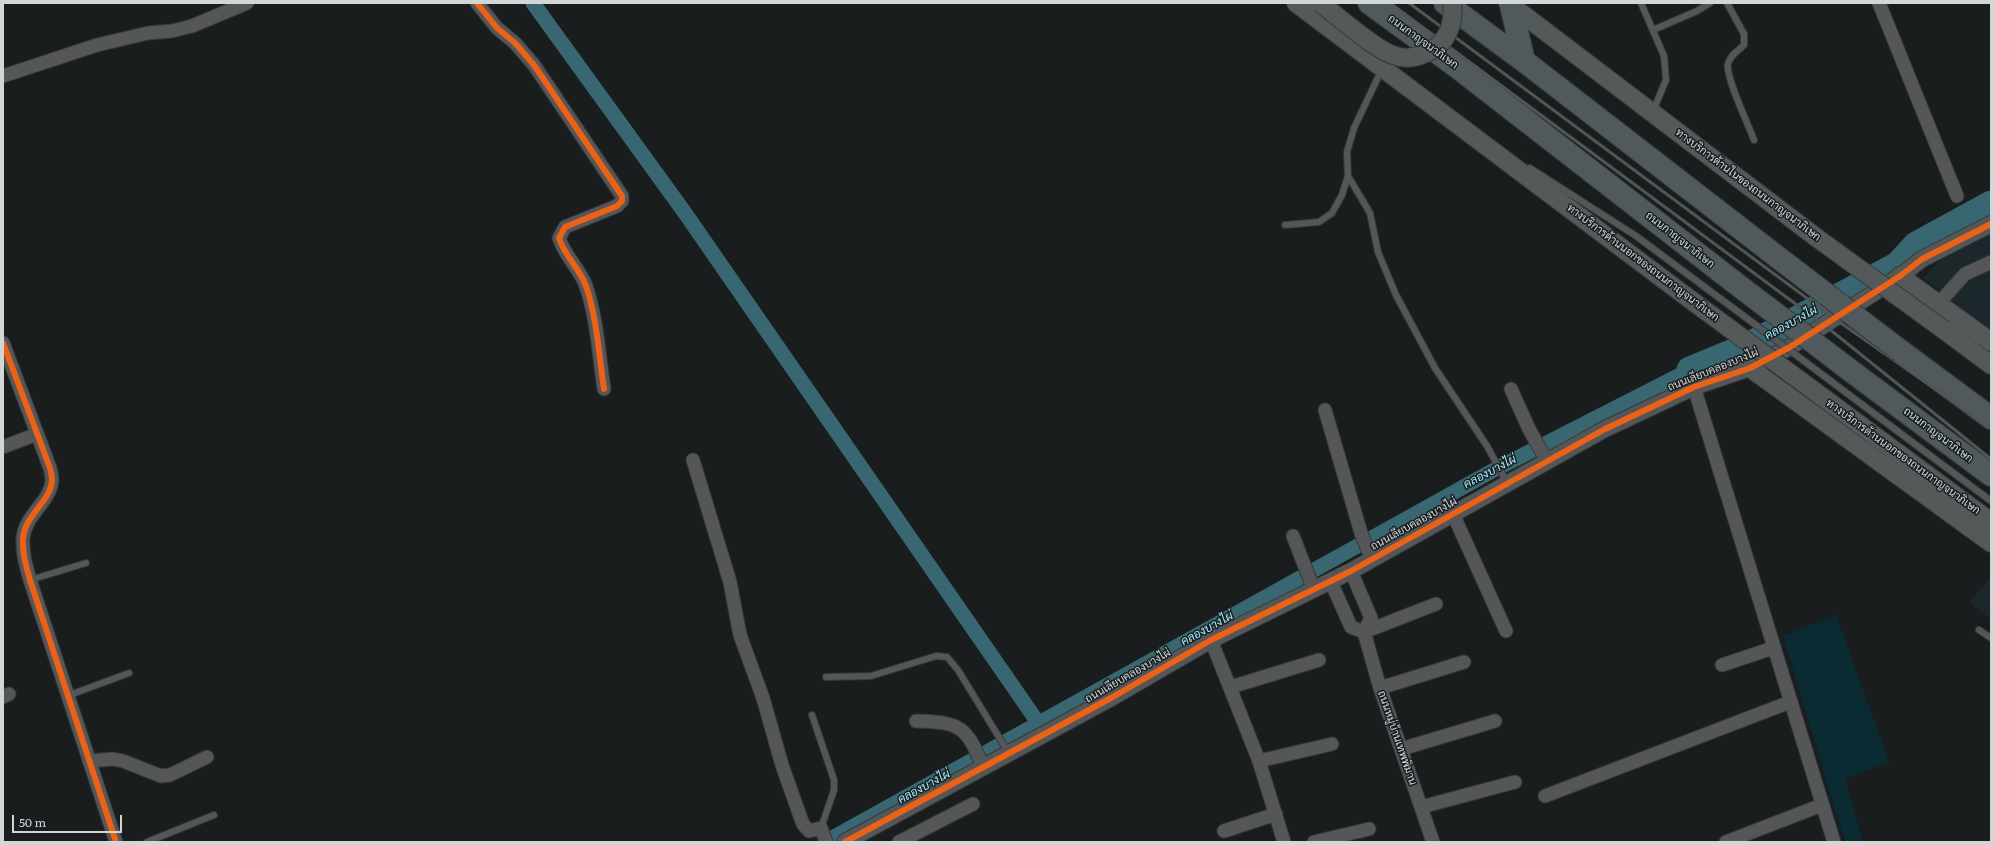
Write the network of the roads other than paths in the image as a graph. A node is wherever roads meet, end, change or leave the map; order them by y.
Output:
1 (247, 3) edge
2 (477, 3) edge
3 (1296, 3) edge
4 (1320, 3) edge
5 (1369, 3) edge
6 (1445, 3) edge
7 (1452, 3) edge
8 (1641, 3) edge
9 (1710, 3) edge
10 (1727, 3) edge
11 (1879, 3) edge
12 (1511, 4) edge
13 (1653, 30) junction
14 (1524, 61) junction
15 (1382, 68) junction
16 (3, 76) edge
17 (1443, 113) junction
18 (1652, 113) junction
19 (1754, 140) dead end
20 (1514, 158) dead end
21 (1521, 162) dead end
22 (1348, 176) junction
23 (1957, 196) dead end
24 (1991, 224) edge
25 (1285, 225) dead end
26 (1991, 262) edge
27 (1900, 276) junction
28 (1938, 304) junction
29 (1991, 342) edge
30 (4, 348) edge
31 (1991, 365) edge
32 (1750, 368) junction
33 (1694, 387) junction
34 (604, 389) dead end
35 (1510, 389) dead end
36 (1325, 410) dead end
37 (1991, 418) edge
38 (37, 434) junction
39 (3, 446) edge
40 (1545, 458) junction
41 (693, 460) dead end
42 (1991, 475) edge
43 (1505, 479) junction
44 (1991, 501) edge
45 (1454, 514) junction
46 (1991, 522) edge
47 (1293, 536) dead end
48 (1991, 543) edge
49 (1370, 556) junction
50 (86, 563) dead end
51 (1351, 571) junction
52 (30, 580) junction
53 (1331, 582) junction
54 (1312, 586) junction
55 (1436, 604) dead end
56 (1979, 630) dead end
57 (1506, 631) dead end
58 (1364, 632) junction
59 (1991, 638) edge
60 (1211, 640) junction
61 (1773, 648) junction
62 (1319, 660) dead end
63 (1464, 662) dead end
64 (1722, 666) dead end
65 (129, 673) dead end
66 (826, 677) dead end
67 (1231, 687) junction
68 (1380, 688) junction
69 (68, 696) junction
70 (1790, 702) junction
71 (812, 715) dead end
72 (916, 721) dead end
73 (1495, 721) dead end
74 (1332, 744) dead end
75 (1401, 749) junction
76 (1006, 750) junction
77 (207, 757) dead end
78 (89, 761) junction
79 (1259, 761) junction
80 (981, 764) junction
81 (1515, 782) dead end
82 (1545, 796) dead end
83 (973, 804) dead end
84 (1822, 805) junction
85 (1421, 807) junction
86 (1276, 814) junction
87 (214, 815) dead end
88 (1369, 829) dead end
89 (1224, 831) dead end
90 (823, 834) edge
91 (116, 842) edge
92 (147, 842) edge
93 (845, 842) edge
94 (899, 842) edge
95 (1284, 842) edge
96 (1314, 842) edge
97 (1433, 842) edge
98 (1726, 842) edge
99 (1834, 842) edge

1 - 16 street
2 - 34 street
3 - 15 main road, ทางบริการด้านนอกของถนนกาญจนาภิเษก
4 - 7 main road, bridge
5 - 42 highway, ถนนกาญจนาภิเษก, bridge
6 - 14 highway
8 - 13 lane
9 - 13 lane
10 - 19 lane
11 - 23 street
12 - 14 highway
12 - 18 main road, ทางบริการด้านในของถนนกาญจนาภิเษก
13 - 18 lane
14 - 37 highway, bridge
15 - 17 main road, ทางบริการด้านนอกของถนนกาญจนาภิเษก
15 - 22 lane
17 - 20 lane
17 - 46 main road, ทางบริการด้านนอกของถนนกาญจนาภิเษก, bridge
18 - 31 main road, ทางบริการด้านในของถนนกาญจนาภิเษก, bridge
21 - 44 lane, bridge
22 - 25 lane
22 - 43 lane
24 - 27 street, ถนนเลียบคลองบางไผ่
26 - 28 street
27 - 28 main road
27 - 32 street, ถนนเลียบคลองบางไผ่
28 - 29 main road
30 - 38 street
32 - 33 street, ถนนเลียบคลองบางไผ่
32 - 48 main road
33 - 40 street, ถนนเลียบคลองบางไผ่
33 - 61 street
35 - 40 street
36 - 49 street
38 - 39 street
38 - 52 street
40 - 43 street, ถนนเลียบคลองบางไผ่
41 - 90 street
43 - 45 street, ถนนเลียบคลองบางไผ่
45 - 49 street, ถนนเลียบคลองบางไผ่
45 - 57 street
47 - 54 street
49 - 51 street, ถนนเลียบคลองบางไผ่
50 - 52 lane
51 - 53 street, ถนนเลียบคลองบางไผ่
51 - 58 street
52 - 69 street
53 - 54 street, ถนนเลียบคลองบางไผ่
53 - 58 street
54 - 60 street, ถนนเลียบคลองบางไผ่
55 - 58 street
56 - 59 lane
58 - 68 street, ถนนหมู่บ้านเทพพิมาน
60 - 67 street
60 - 76 street, ถนนเลียบคลองบางไผ่
61 - 64 street
61 - 70 street
62 - 67 street
63 - 68 street
65 - 69 lane
66 - 76 lane
67 - 79 street
68 - 75 street, ถนนหมู่บ้านเทพพิมาน
69 - 78 street
70 - 82 street
70 - 84 street
71 - 90 lane
72 - 80 street
73 - 75 street
74 - 79 street
75 - 85 street, ถนนหมู่บ้านเทพพิมาน
76 - 80 street, ถนนเลียบคลองบางไผ่
77 - 78 street
78 - 91 street
79 - 86 street
80 - 93 street, ถนนเลียบคลองบางไผ่
81 - 85 street
83 - 94 street
84 - 98 street
84 - 99 street
85 - 97 street, ถนนหมู่บ้านเทพพิมาน
86 - 89 street
86 - 95 street
87 - 92 lane
88 - 96 street

